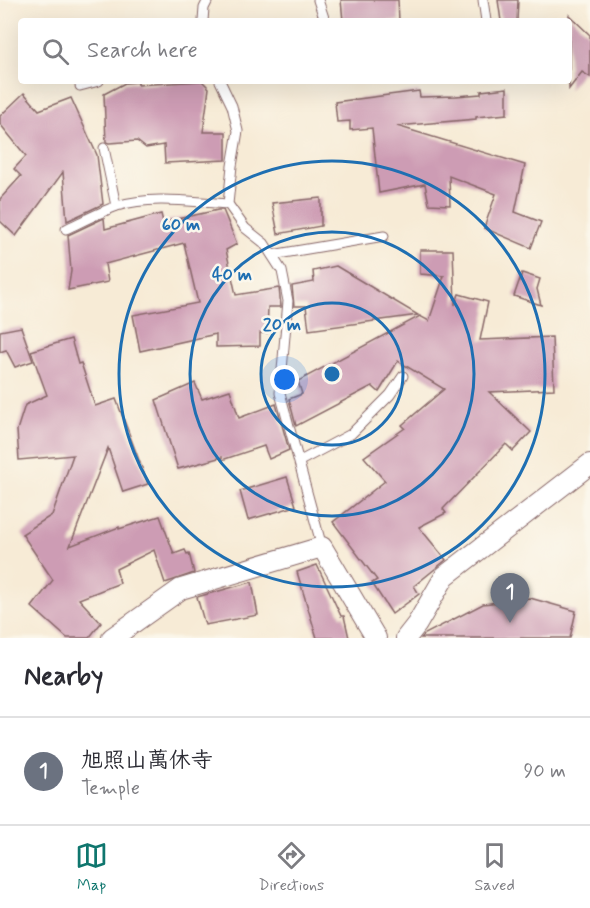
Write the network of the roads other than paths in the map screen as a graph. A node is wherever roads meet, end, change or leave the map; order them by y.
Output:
1 (208, 0) edge
2 (318, 0) edge
3 (483, 0) edge
4 (203, 18) edge
5 (324, 18) edge
6 (486, 18) edge
7 (88, 84) edge
8 (222, 84) edge
9 (80, 86) dead end
10 (104, 148) dead end
11 (228, 204) junction
12 (116, 206) junction
13 (66, 229) dead end
14 (384, 236) dead end
15 (272, 255) junction
16 (403, 376) dead end
17 (300, 461) junction
18 (590, 464) edge
19 (322, 547) junction
20 (112, 638) edge
21 (376, 638) edge
22 (406, 638) edge

1 - 4 lane
2 - 5 lane
3 - 6 lane
7 - 9 lane
8 - 11 lane
10 - 12 lane
11 - 12 lane
11 - 15 lane
12 - 13 lane
14 - 15 lane
15 - 17 lane
16 - 17 lane
17 - 19 lane
18 - 22 street
19 - 20 street
19 - 21 street

